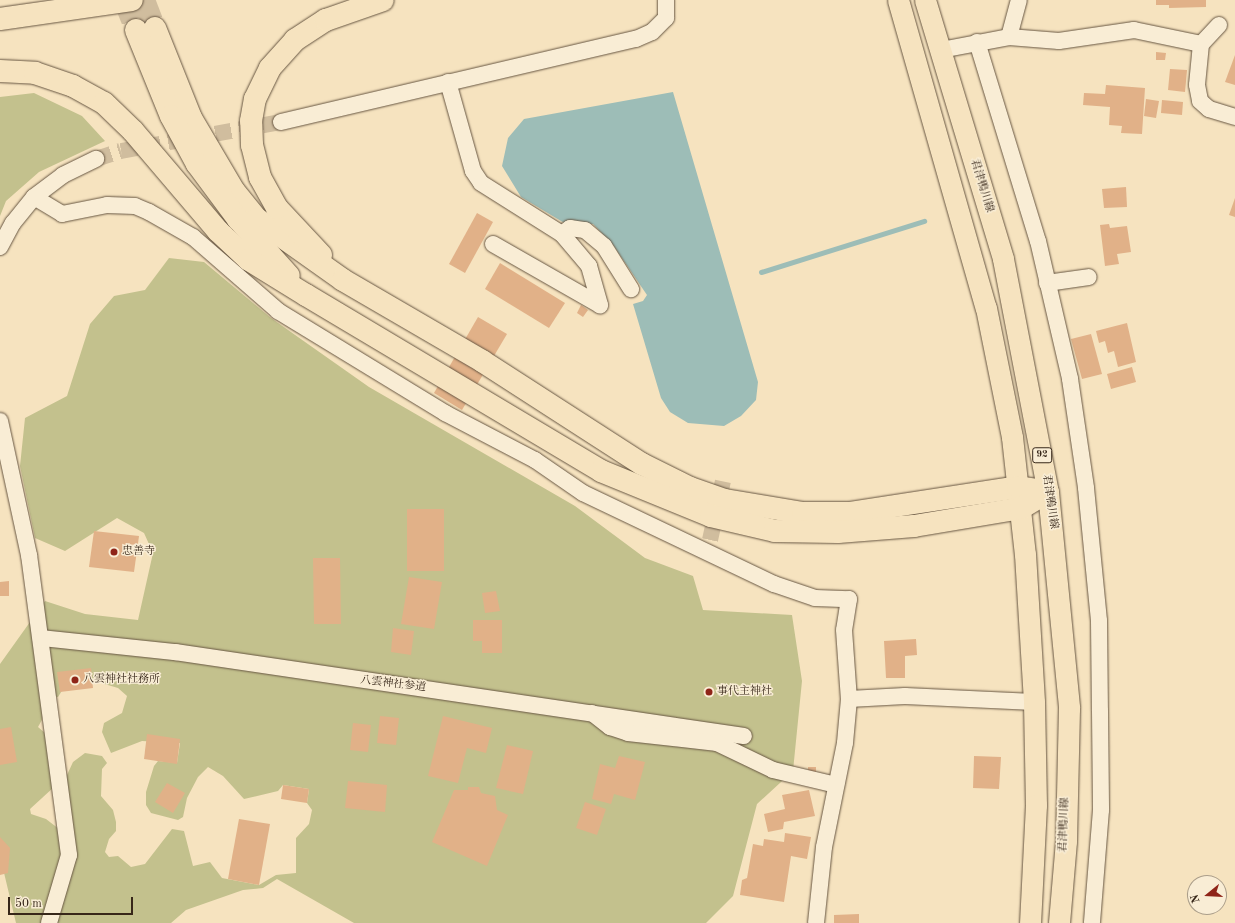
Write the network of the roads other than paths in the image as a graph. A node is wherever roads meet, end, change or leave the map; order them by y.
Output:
1 (132, 0) edge
2 (383, 0) edge
3 (666, 0) edge
4 (898, 0) edge
5 (925, 0) edge
6 (1019, 0) edge
7 (0, 19) edge
8 (1219, 25) dead end
9 (1009, 37) junction
10 (977, 42) junction
11 (1201, 44) junction
12 (941, 50) junction
13 (0, 71) edge
14 (448, 82) junction
15 (1235, 118) edge
16 (282, 122) tunnel mouth
17 (96, 159) tunnel mouth
18 (34, 197) junction
19 (562, 234) junction
20 (493, 244) dead end
21 (0, 247) edge
22 (1089, 276) dead end
23 (343, 280) junction
24 (1048, 283) junction
25 (631, 289) dead end
26 (306, 295) junction
27 (0, 421) edge
28 (1048, 492) junction
29 (1019, 498) junction
30 (41, 638) junction
31 (849, 699) junction
32 (1034, 702) junction
33 (591, 712) junction
34 (744, 736) dead end
35 (836, 785) junction
36 (48, 923) edge
37 (816, 923) edge
38 (1030, 923) edge
39 (1059, 923) edge
40 (1092, 923) edge

1 - 7 highway
2 - 23 highway
3 - 14 street
4 - 29 main road
5 - 12 main road, 君津鴨川線 / 92
6 - 9 street
8 - 11 street
9 - 10 street
9 - 11 street
10 - 12 street
10 - 24 street
11 - 15 street
12 - 28 main road, 君津鴨川線 / 92
13 - 26 highway
14 - 16 street
14 - 19 street
17 - 18 street
18 - 21 street
18 - 31 street
19 - 20 street
19 - 25 street
22 - 24 street
23 - 26 highway
23 - 29 highway
24 - 40 street
26 - 29 highway
27 - 30 street
28 - 29 highway
28 - 39 main road, 君津鴨川線 / 92
29 - 32 main road
30 - 33 street, 八雲神社参道
30 - 36 street
31 - 32 street
31 - 35 street
32 - 38 main road
33 - 34 street, 八雲神社参道
33 - 35 street
35 - 37 street

